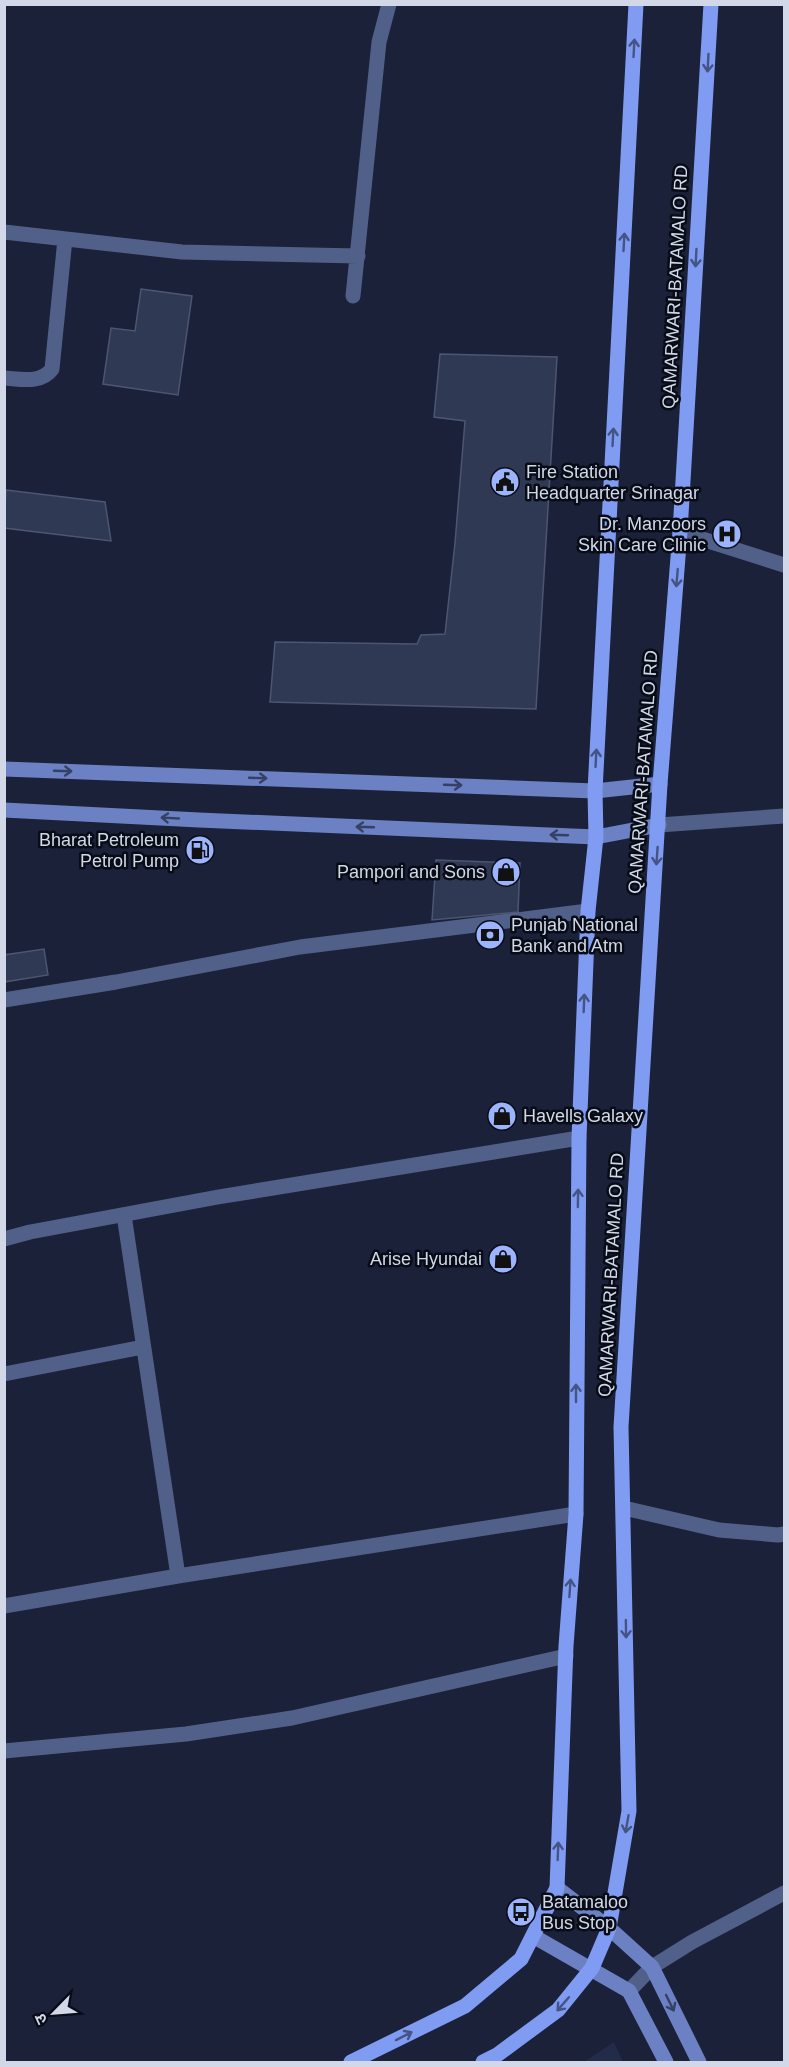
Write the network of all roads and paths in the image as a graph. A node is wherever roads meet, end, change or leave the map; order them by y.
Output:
1 (389, 4) edge
2 (636, 4) edge
3 (711, 4) edge
4 (4, 232) edge
5 (65, 239) junction
6 (358, 256) junction
7 (354, 297) dead end
8 (4, 378) edge
9 (680, 532) junction
10 (784, 565) edge
11 (4, 769) edge
12 (660, 784) junction
13 (595, 791) junction
14 (4, 810) edge
15 (784, 816) edge
16 (659, 825) junction
17 (596, 837) junction
18 (588, 910) junction
19 (4, 1000) edge
20 (579, 1138) junction
21 (124, 1215) junction
22 (4, 1239) edge
23 (143, 1347) junction
24 (4, 1374) edge
25 (624, 1508) junction
26 (576, 1514) junction
27 (784, 1534) edge
28 (178, 1576) junction
29 (4, 1605) edge
30 (566, 1651) junction
31 (4, 1751) edge
32 (557, 1888) junction
33 (784, 1893) edge
34 (609, 1928) junction
35 (533, 1936) junction
36 (652, 1966) junction
37 (592, 1968) junction
38 (629, 1991) junction
39 (351, 2062) edge
40 (483, 2062) edge
41 (666, 2062) edge
42 (699, 2062) edge

1 - 6 street
13 -> 2 main road
3 -> 9 main road, QAMARWARI-BATAMALO RD
4 - 5 street
5 - 6 street
5 - 8 street
6 - 7 street
9 - 10 street
9 -> 12 main road, QAMARWARI-BATAMALO RD
11 -> 13 main road
12 - 13 main road
12 - 16 main road, QAMARWARI-BATAMALO RD
13 - 17 main road
17 -> 14 main road
15 - 16 street
16 - 17 main road
16 -> 25 main road, QAMARWARI-BATAMALO RD
17 - 18 main road
18 - 19 street
20 -> 18 main road
20 - 21 street
26 -> 20 main road
21 - 22 street
21 - 23 street
23 - 24 street
23 - 28 street
25 - 27 street
25 -> 34 main road, QAMARWARI-BATAMALO RD
26 - 28 street
30 -> 26 main road
28 - 29 street
30 - 31 street
32 -> 30 main road
32 - 34 main road
32 - 35 main road
33 - 36 street
34 - 36 main road
34 - 37 main road, QAMARWARI-BATAMALO RD
35 - 37 main road
39 -> 35 main road
36 - 38 street
36 -> 42 main road
37 - 38 main road
37 -> 40 main road, QAMARWARI-BATAMALO RD
38 - 41 main road

